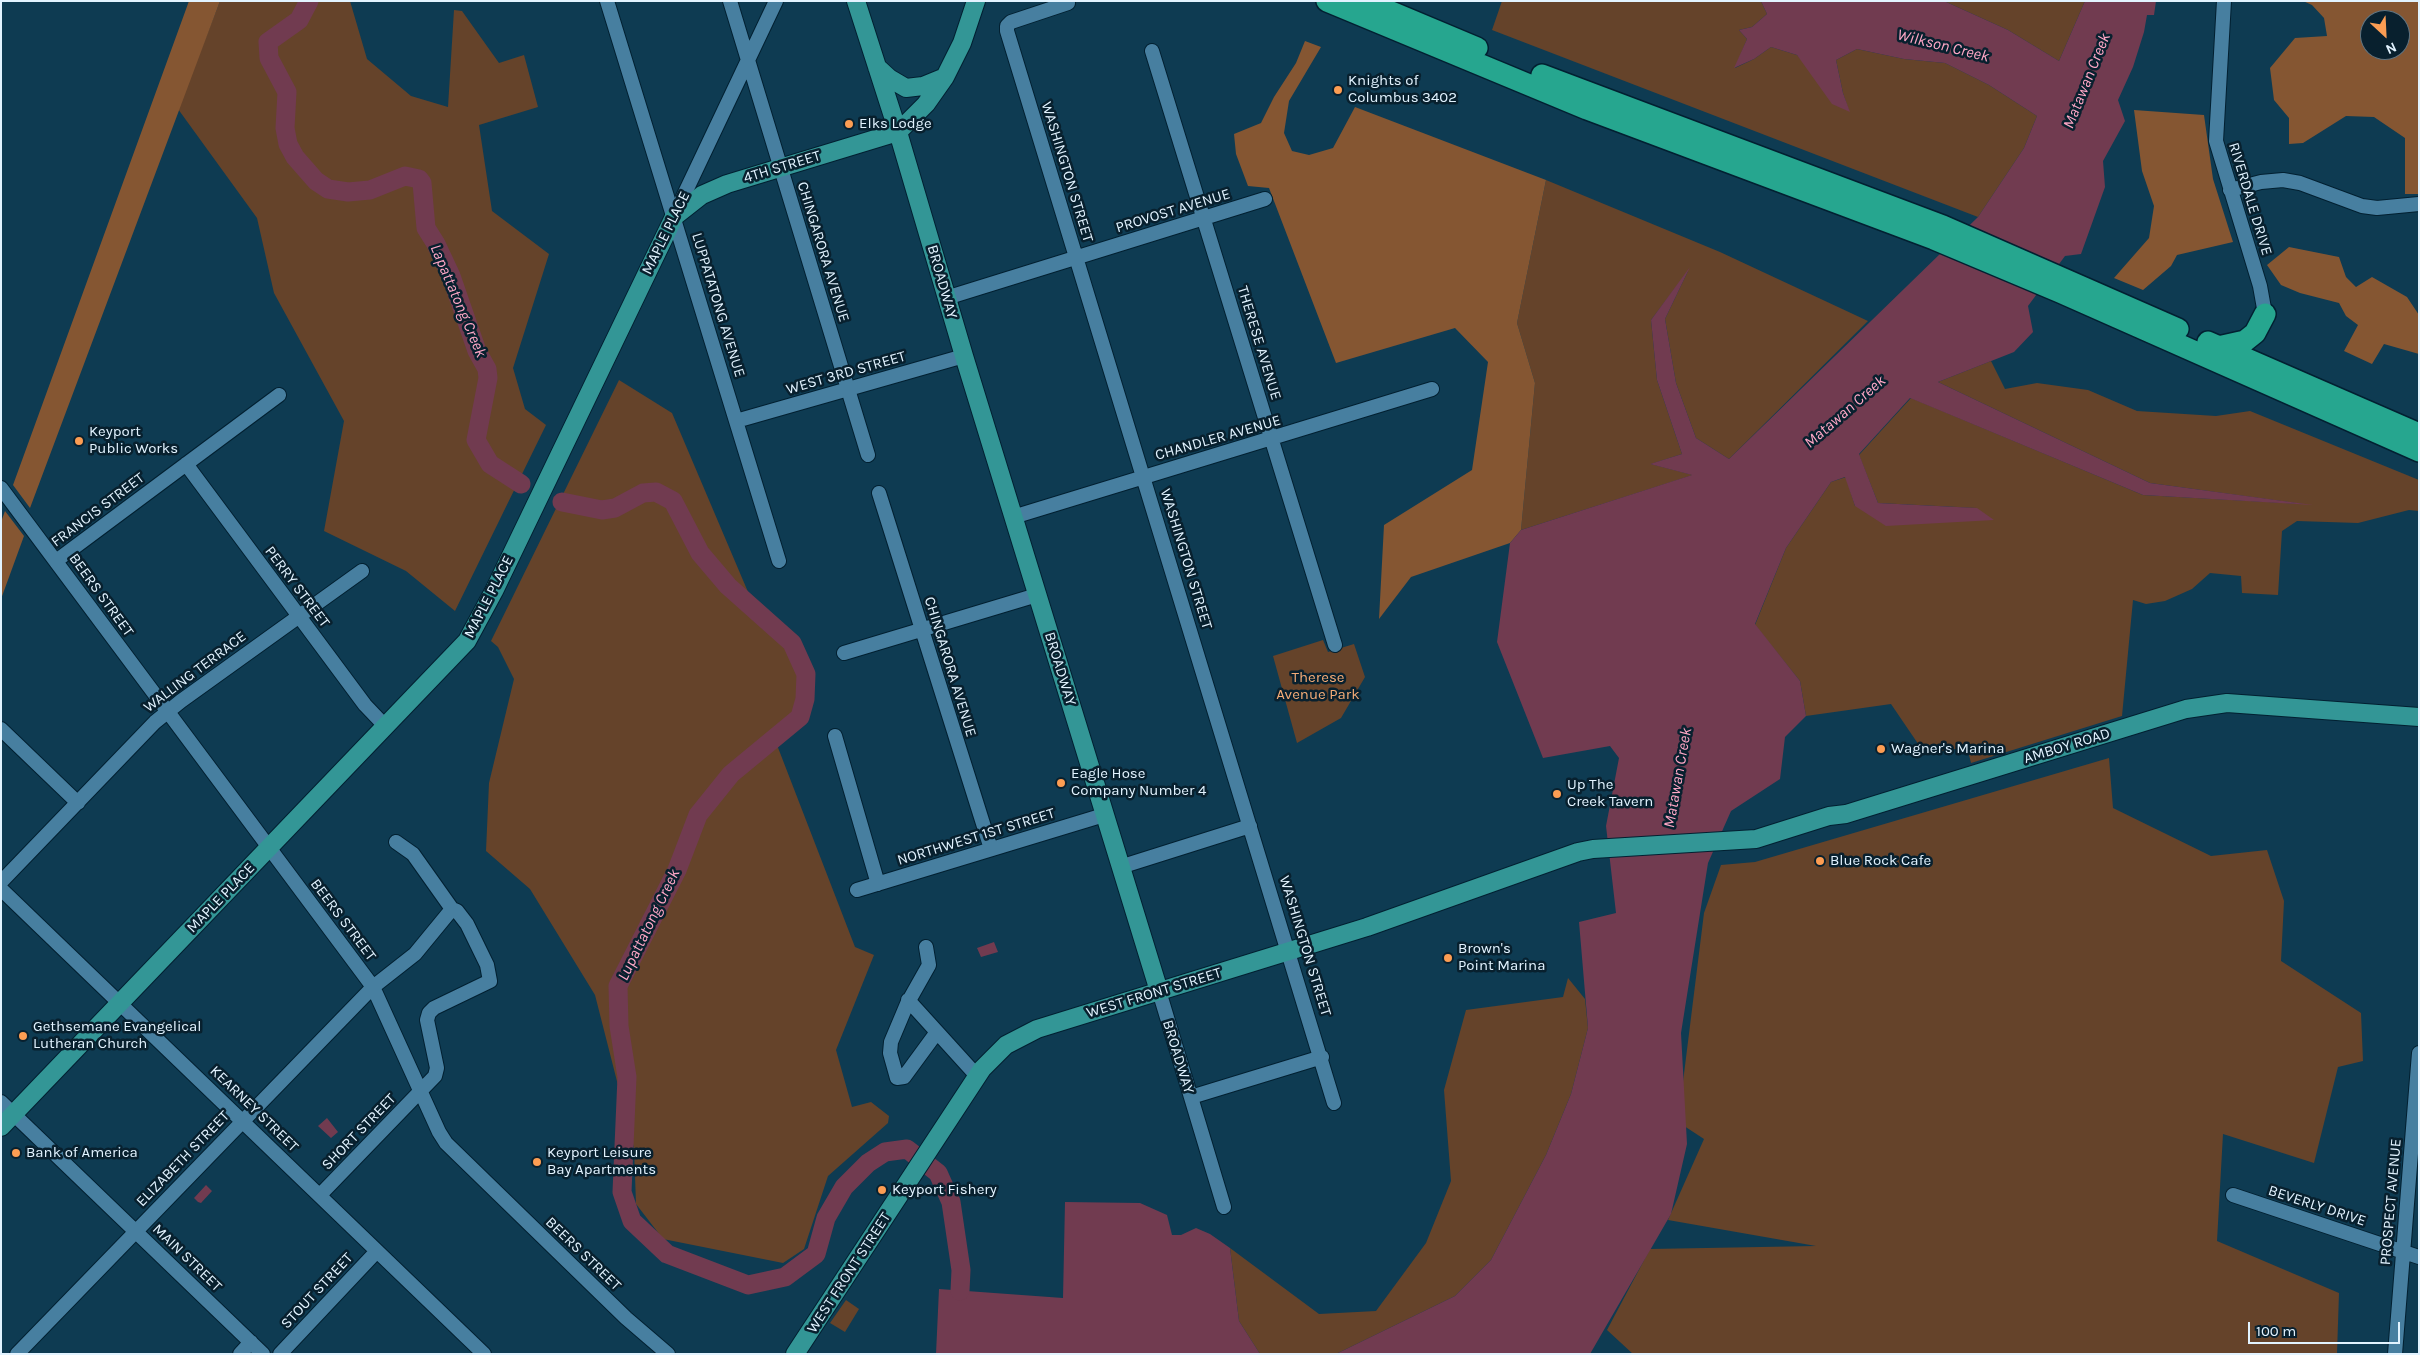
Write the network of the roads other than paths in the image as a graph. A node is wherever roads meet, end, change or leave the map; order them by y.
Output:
1 (607, 1) edge
2 (730, 1) edge
3 (776, 1) edge
4 (856, 1) edge
5 (976, 1) edge
6 (1327, 1) edge
7 (1365, 1) edge
8 (2224, 1) edge
9 (1068, 3) dead end
10 (1152, 51) dead end
11 (748, 62) junction
12 (875, 65) junction
13 (945, 77) junction
14 (898, 132) junction
15 (780, 167) junction
16 (2230, 190) junction
17 (1265, 199) dead end
18 (2419, 204) edge
19 (674, 217) junction
20 (1204, 219) junction
21 (1939, 232) junction
22 (1077, 258) junction
23 (2065, 285) junction
24 (946, 298) junction
25 (2265, 314) junction
26 (2218, 347) junction
27 (964, 356) junction
28 (2273, 371) junction
29 (1432, 389) dead end
30 (848, 390) junction
31 (279, 395) dead end
32 (736, 421) junction
33 (2419, 434) edge
34 (1271, 439) junction
35 (2419, 451) edge
36 (868, 455) dead end
37 (186, 464) junction
38 (1144, 477) junction
39 (1, 488) edge
40 (879, 493) dead end
41 (1013, 517) junction
42 (56, 561) junction
43 (779, 561) dead end
44 (362, 571) dead end
45 (1037, 595) junction
46 (298, 616) junction
47 (922, 630) junction
48 (1335, 645) dead end
49 (844, 653) dead end
50 (167, 712) junction
51 (2419, 718) edge
52 (386, 727) junction
53 (1, 729) edge
54 (835, 736) dead end
55 (78, 803) junction
56 (1104, 815) junction
57 (1250, 826) junction
58 (396, 842) dead end
59 (1662, 845) joint
60 (269, 848) junction
61 (991, 850) junction
62 (1120, 867) junction
63 (1, 882) edge
64 (878, 884) junction
65 (1, 889) edge
66 (857, 890) dead end
67 (452, 909) junction
68 (926, 947) dead end
69 (1290, 952) junction
70 (373, 987) junction
71 (1159, 991) junction
72 (908, 1000) junction
73 (120, 1003) junction
74 (937, 1032) junction
75 (2419, 1053) edge
76 (1322, 1056) junction
77 (977, 1076) junction
78 (420, 1091) junction
79 (1191, 1097) junction
80 (1334, 1103) dead end
81 (5, 1114) edge
82 (243, 1120) junction
83 (320, 1195) junction
84 (2233, 1195) dead end
85 (1224, 1207) dead end
86 (136, 1231) junction
87 (377, 1251) junction
88 (2403, 1252) junction
89 (2419, 1258) edge
90 (251, 1342) junction
91 (17, 1354) edge
92 (240, 1354) edge
93 (263, 1354) edge
94 (280, 1354) edge
95 (484, 1354) edge
96 (668, 1354) edge
97 (795, 1354) edge
98 (2395, 1354) edge

1 - 19 street, LUPPATATONG AVENUE
2 - 11 street, CHINGARORA AVENUE
3 - 11 street, MAPLE PLACE
4 - 12 main road, BROADWAY
5 - 13 main road
6 - 21 highway
7 - 21 highway
8 - 16 street, RIVERDALE DRIVE
9 - 22 street, WASHINGTON STREET
10 - 20 street, THERESE AVENUE
11 - 15 street, CHINGARORA AVENUE
11 - 19 street, MAPLE PLACE
12 - 13 main road
12 - 14 main road, BROADWAY
13 - 14 main road
14 - 15 main road, 4TH STREET
14 - 24 main road, BROADWAY
15 - 19 main road, 4TH STREET
15 - 30 street, CHINGARORA AVENUE
16 - 18 street
16 - 25 street, RIVERDALE DRIVE
17 - 20 street, PROVOST AVENUE
19 - 32 street, LUPPATATONG AVENUE
19 - 52 main road, MAPLE PLACE
20 - 22 street, PROVOST AVENUE
20 - 34 street, THERESE AVENUE
21 - 23 highway
22 - 24 street, PROVOST AVENUE
22 - 38 street, WASHINGTON STREET
23 - 26 highway
23 - 35 highway
24 - 27 main road, BROADWAY
25 - 26 highway
25 - 28 highway
26 - 28 highway
27 - 30 street, WEST 3RD STREET
27 - 41 main road, BROADWAY
28 - 33 highway
29 - 34 street, CHANDLER AVENUE
30 - 32 street, WEST 3RD STREET
30 - 36 street, CHINGARORA AVENUE
31 - 37 street, FRANCIS STREET
32 - 43 street, LUPPATATONG AVENUE
34 - 38 street, CHANDLER AVENUE
34 - 48 street, THERESE AVENUE
37 - 42 street, FRANCIS STREET
37 - 46 street, PERRY STREET
38 - 41 street, CHANDLER AVENUE
38 - 57 street, WASHINGTON STREET
39 - 42 street, BEERS STREET
40 - 47 street, CHINGARORA AVENUE
41 - 45 main road, BROADWAY
42 - 50 street, BEERS STREET
44 - 46 street, WALLING TERRACE
45 - 47 street
45 - 56 main road, BROADWAY
46 - 50 street, WALLING TERRACE
46 - 52 street, PERRY STREET
47 - 49 street
47 - 61 street, CHINGARORA AVENUE
50 - 55 street, WALLING TERRACE
50 - 60 street, BEERS STREET
51 - 59 main road, AMBOY ROAD
52 - 60 main road, MAPLE PLACE
53 - 55 street
54 - 64 street
55 - 63 street, WALLING TERRACE
56 - 61 street, NORTHWEST 1ST STREET
56 - 62 main road, BROADWAY
57 - 62 street
57 - 69 street, WASHINGTON STREET
58 - 67 street
59 - 69 main road, WEST FRONT STREET
60 - 70 street, BEERS STREET
60 - 73 main road, MAPLE PLACE
61 - 64 street, NORTHWEST 1ST STREET
62 - 71 main road, BROADWAY
64 - 66 street, NORTHWEST 1ST STREET
65 - 73 street, KEARNEY STREET
67 - 70 street, ELIZABETH STREET
67 - 78 street, SHORT STREET
68 - 72 street
69 - 71 main road, WEST FRONT STREET
69 - 76 street, WASHINGTON STREET
70 - 78 street, BEERS STREET
70 - 82 street, ELIZABETH STREET
71 - 77 main road, WEST FRONT STREET
71 - 79 street, BROADWAY
72 - 74 street
72 - 74 street
73 - 81 main road, MAPLE PLACE
73 - 82 street, KEARNEY STREET
74 - 77 street
75 - 88 street, PROSPECT AVENUE
76 - 79 street
76 - 80 street, WASHINGTON STREET
77 - 97 main road, WEST FRONT STREET
78 - 83 street, SHORT STREET
78 - 96 street, BEERS STREET
79 - 85 street, BROADWAY
81 - 86 street, MAIN STREET
82 - 83 street, KEARNEY STREET
82 - 86 street, ELIZABETH STREET
83 - 87 street, KEARNEY STREET
84 - 88 street, BEVERLY DRIVE
86 - 90 street, MAIN STREET
86 - 91 street, ELIZABETH STREET
87 - 94 street, STOUT STREET
87 - 95 street, KEARNEY STREET
88 - 89 street, BEVERLY DRIVE
88 - 98 street, PROSPECT AVENUE
90 - 92 street
90 - 93 street, MAIN STREET

